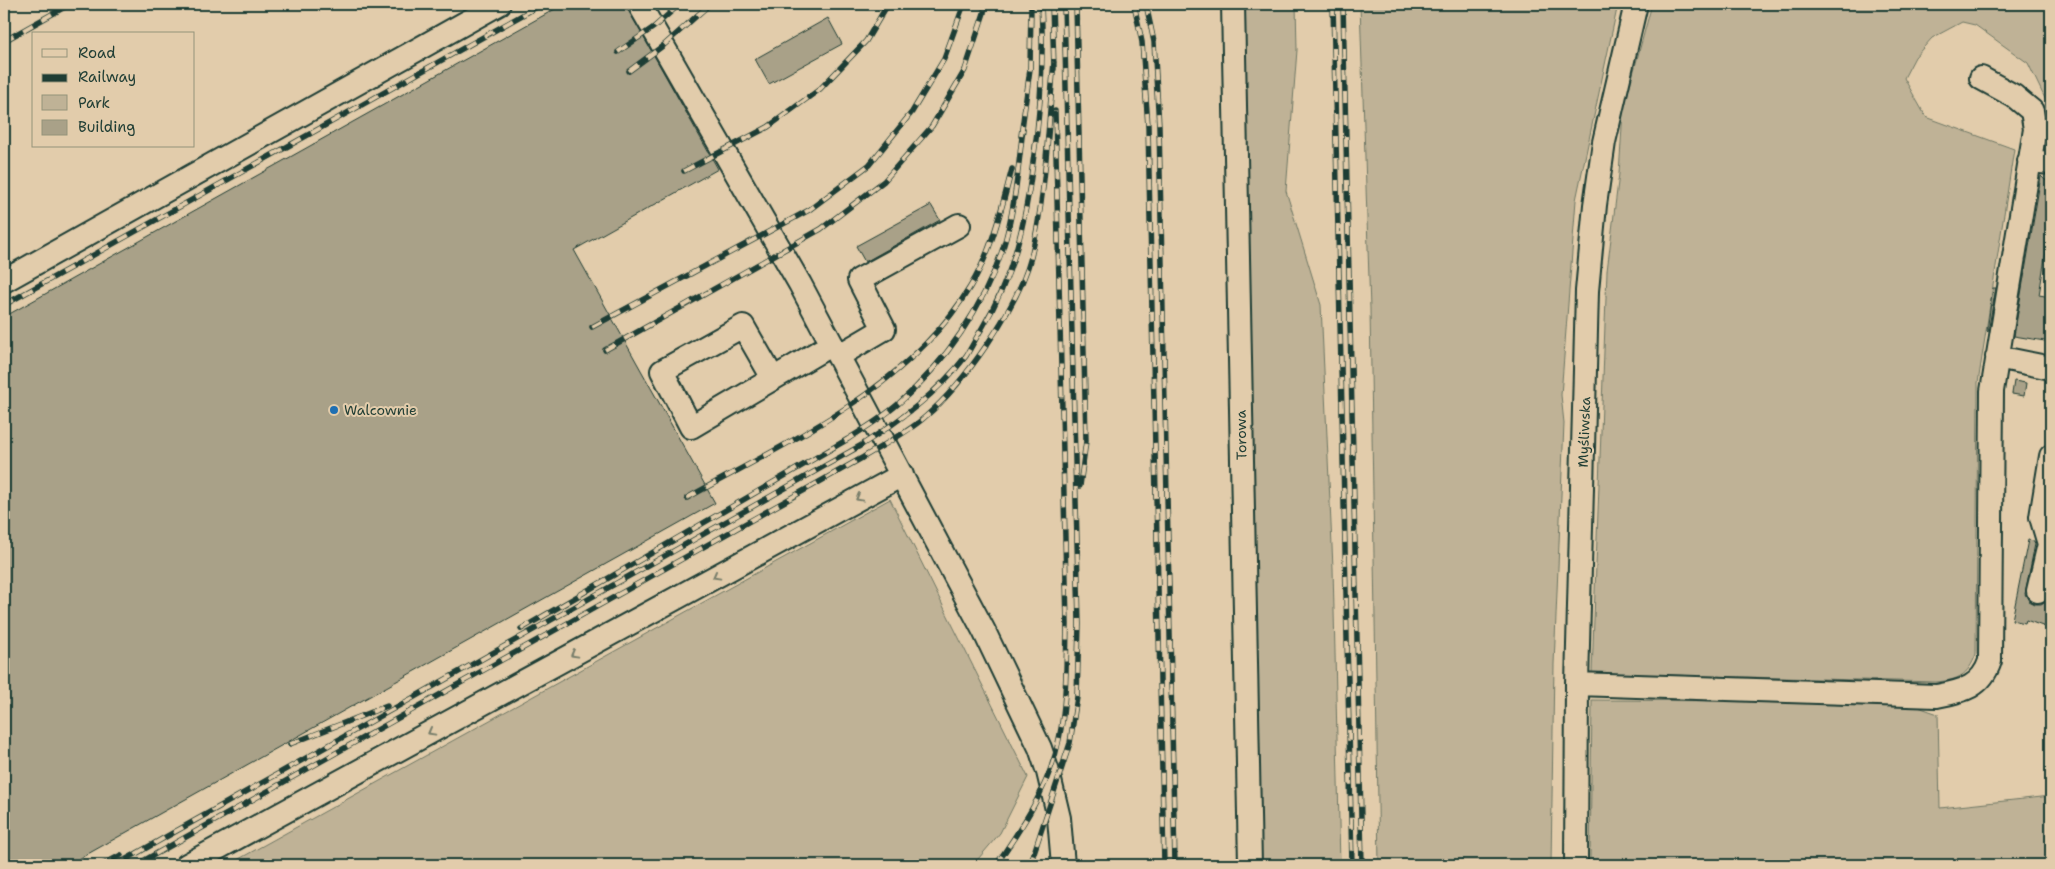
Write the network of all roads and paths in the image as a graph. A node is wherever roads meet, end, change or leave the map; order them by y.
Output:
1 (499, 4) edge
2 (639, 4) edge
3 (1233, 4) edge
4 (1636, 4) edge
5 (1981, 78) dead end
6 (2029, 160) junction
7 (2051, 163) edge
8 (959, 225) dead end
9 (4, 281) edge
10 (835, 350) junction
11 (1997, 357) junction
12 (2051, 368) edge
13 (770, 373) dead end
14 (2051, 456) edge
15 (902, 475) junction
16 (2038, 591) dead end
17 (1577, 684) junction
18 (187, 865) edge
19 (1062, 865) edge
20 (1250, 865) edge
21 (1576, 865) edge

1 - 9 street
2 - 10 street
3 - 20 street, Torowa
4 - 17 street, Myśliwska
5 - 6 street
6 - 7 street
6 - 11 street
8 - 10 street
10 - 13 street
10 - 15 street
11 - 12 street
11 - 17 street
14 - 16 street
15 -> 18 street
15 - 19 street
17 - 21 street, Myśliwska

